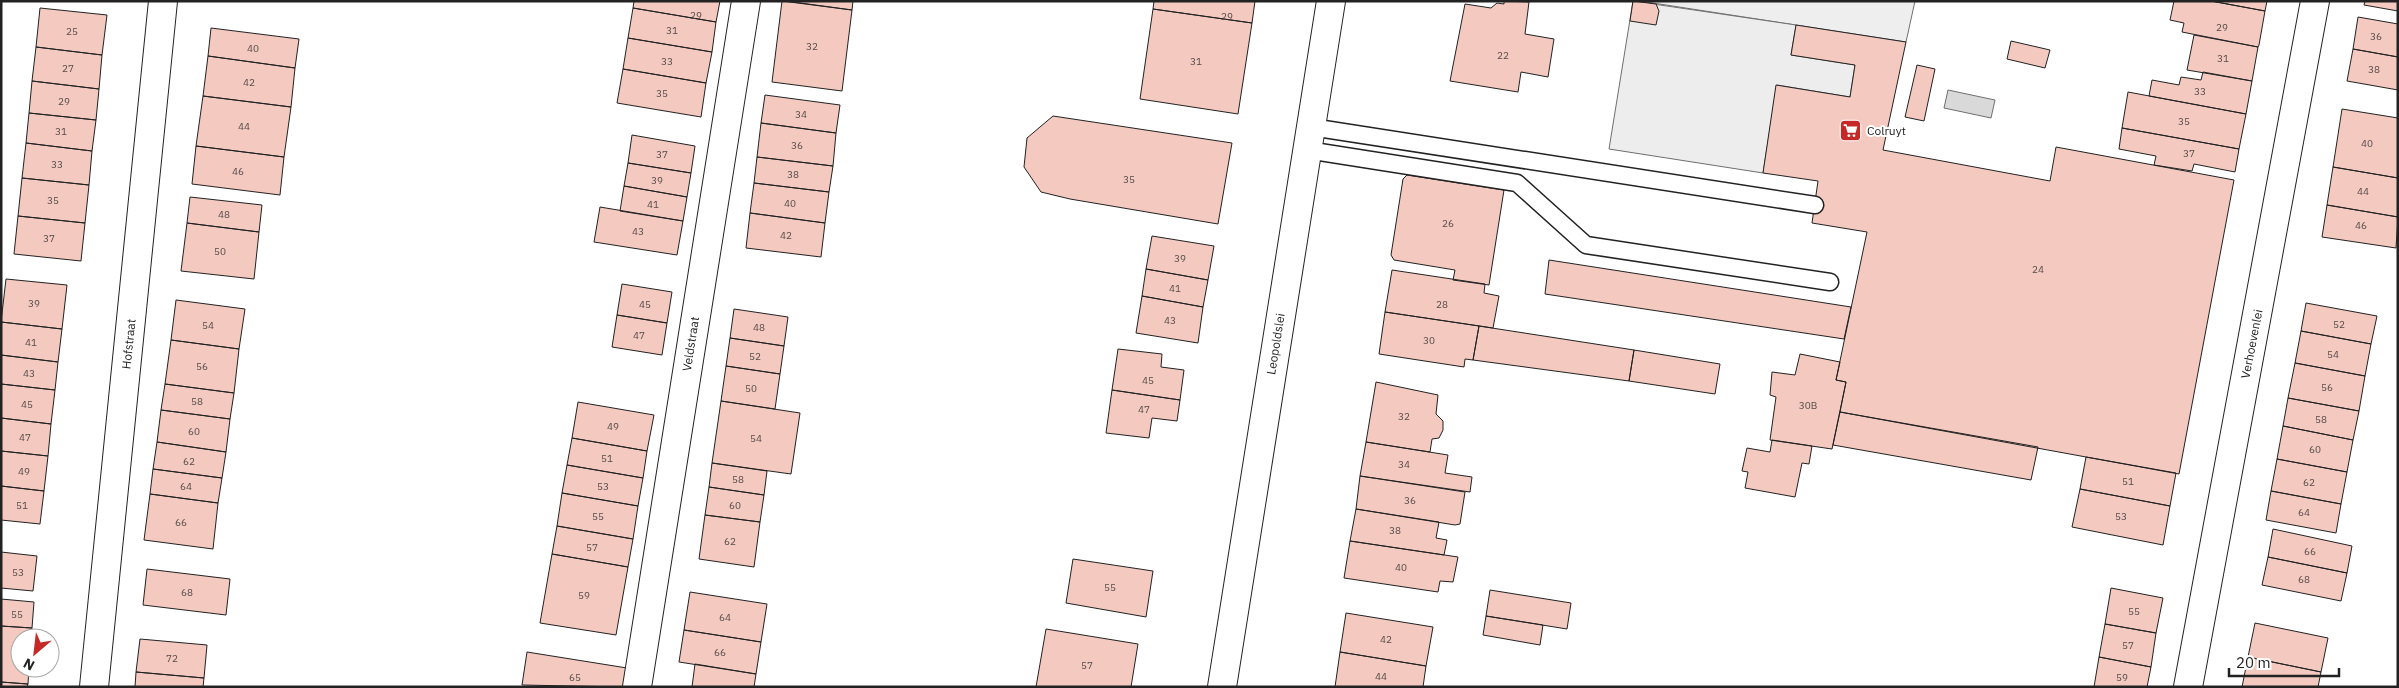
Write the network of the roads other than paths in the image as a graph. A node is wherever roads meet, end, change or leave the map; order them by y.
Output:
1 (163, 1) edge
2 (746, 1) edge
3 (1331, 1) edge
4 (2315, 1) edge
5 (1309, 139) junction
6 (1815, 205) dead end
7 (1830, 282) dead end
8 (94, 687) edge
9 (637, 687) edge
10 (1222, 687) edge
11 (2188, 687) edge

1 - 8 street, Hofstraat
2 - 9 street, Veldstraat
3 - 5 street, Leopoldslei
4 - 11 street, Verhoevenlei
5 - 6 lane
5 - 7 lane
5 - 10 street, Leopoldslei

